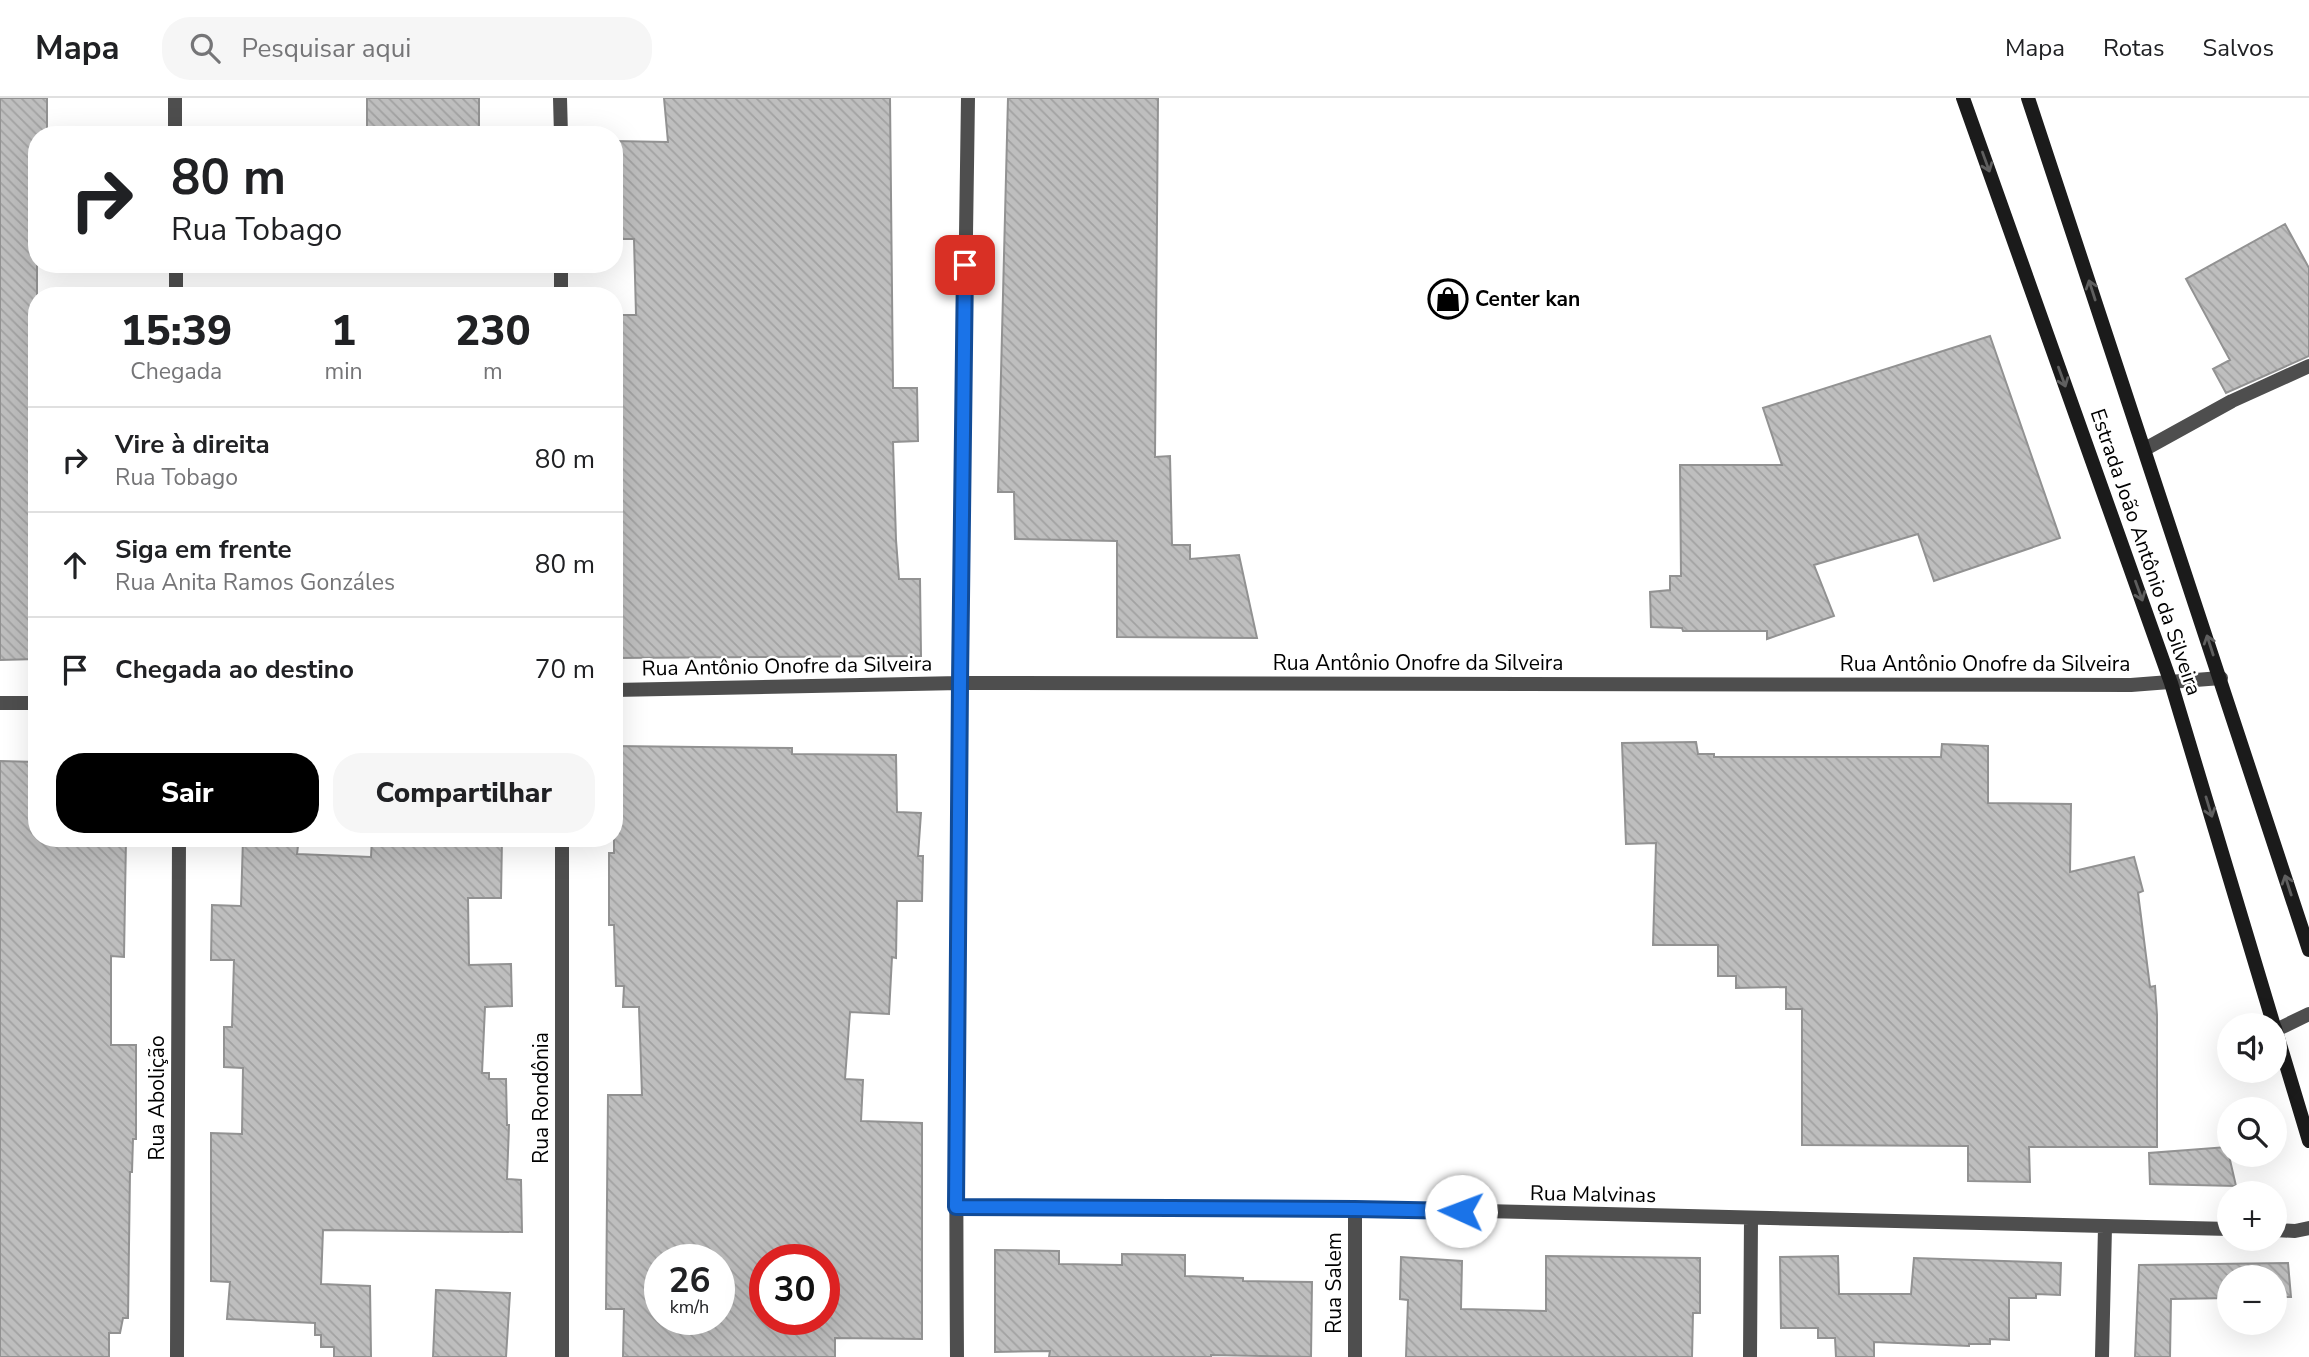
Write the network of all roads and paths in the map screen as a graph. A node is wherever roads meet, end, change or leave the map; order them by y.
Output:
1 (174, 98) edge
2 (561, 98) edge
3 (968, 98) edge
4 (1963, 98) edge
5 (2028, 98) edge
6 (175, 126) edge
7 (561, 126) edge
8 (2309, 366) edge
9 (2145, 449) junction
10 (2221, 678) junction
11 (960, 683) junction
12 (2171, 683) junction
13 (623, 690) edge
14 (0, 703) edge
15 (28, 703) edge
16 (179, 847) edge
17 (562, 847) edge
18 (2309, 950) edge
19 (2270, 1013) edge
20 (2309, 1014) edge
21 (2287, 1023) edge
22 (2287, 1068) edge
23 (2309, 1141) edge
24 (956, 1207) junction
25 (1355, 1209) junction
26 (1751, 1219) junction
27 (2105, 1227) junction
28 (2309, 1228) edge
29 (2217, 1230) edge
30 (2287, 1231) edge
31 (177, 1357) edge
32 (562, 1357) edge
33 (957, 1357) edge
34 (1355, 1357) edge
35 (1750, 1357) edge
36 (2102, 1357) edge

1 - 6 street
2 - 7 street
3 - 11 street
4 -> 12 main road, Estrada João Antônio da Silveira
9 -> 5 main road, Estrada João Antônio da Silveira
8 - 9 street
10 -> 9 main road, Estrada João Antônio da Silveira
10 - 12 street, Rua Antônio Onofre da Silveira
18 -> 10 main road, Estrada João Antônio da Silveira
11 - 12 street, Rua Antônio Onofre da Silveira
11 - 13 street, Rua Antônio Onofre da Silveira
11 - 24 street
12 -> 19 main road, Estrada João Antônio da Silveira
14 - 15 street
16 - 31 street, Rua Abolição
17 - 32 street, Rua Rondônia
20 - 21 street
22 - 23 main road, Estrada João Antônio da Silveira
24 - 25 street, Rua Malvinas
24 - 33 street
25 - 26 street, Rua Malvinas
25 - 34 street, Rua Salem
26 - 27 street, Rua Malvinas
26 - 35 street
27 - 29 street, Rua Malvinas
27 - 36 street
28 - 30 street

